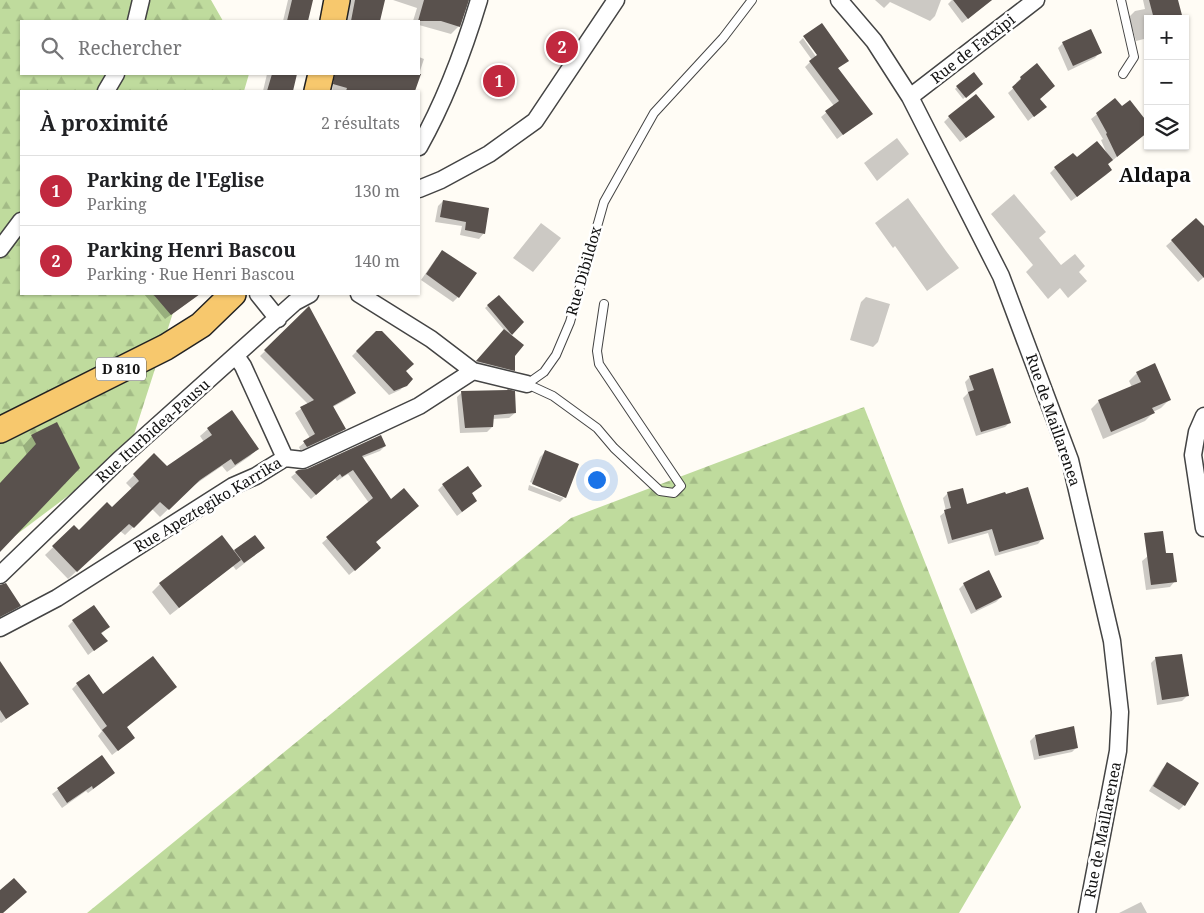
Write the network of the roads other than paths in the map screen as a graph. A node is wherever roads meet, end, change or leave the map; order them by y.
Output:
1 (141, 0) edge
2 (337, 0) edge
3 (479, 0) edge
4 (616, 0) edge
5 (752, 0) edge
6 (839, 0) edge
7 (1036, 0) edge
8 (1121, 0) edge
9 (136, 20) edge
10 (332, 20) edge
11 (1123, 74) dead end
12 (115, 75) edge
13 (321, 75) edge
14 (107, 90) edge
15 (317, 90) edge
16 (910, 97) junction
17 (420, 145) edge
18 (420, 189) edge
19 (20, 221) edge
20 (0, 249) edge
21 (232, 295) edge
22 (259, 295) edge
23 (305, 295) edge
24 (361, 295) edge
25 (291, 298) edge
26 (604, 304) dead end
27 (278, 319) junction
28 (236, 356) junction
29 (473, 371) junction
30 (527, 384) junction
31 (1204, 416) edge
32 (0, 430) edge
33 (285, 458) junction
34 (1204, 528) edge
35 (0, 575) edge
36 (0, 628) edge
37 (1087, 913) edge

1 - 9 street
2 - 10 main road
3 - 17 street
4 - 18 street
5 - 30 lane, Rue Dibildox
6 - 16 street, Rue de Maillarenea
7 - 16 street, Rue de Fatxipi
8 - 11 lane
12 - 14 street
13 - 15 main road
16 - 37 street, Rue de Maillarenea
19 - 20 street
21 - 32 main road, D 810
22 - 27 street
23 - 25 street, Rue Iturbidea-Pausu
24 - 29 street
25 - 27 street, Rue Iturbidea-Pausu
26 - 30 lane
27 - 28 street, Rue Iturbidea-Pausu
28 - 33 street
28 - 35 street, Rue Iturbidea-Pausu
29 - 30 street
29 - 33 street, Rue Apeztegiko Karrika
31 - 34 street
33 - 36 street, Rue Apeztegiko Karrika

